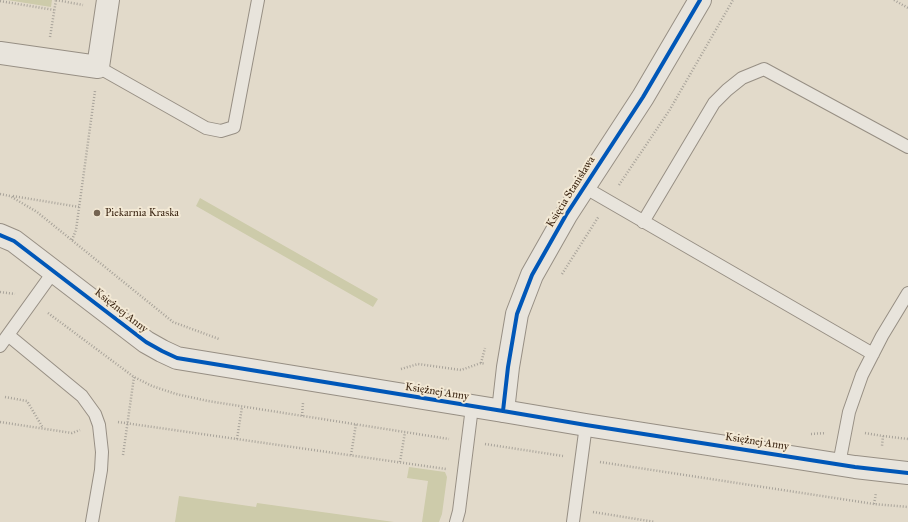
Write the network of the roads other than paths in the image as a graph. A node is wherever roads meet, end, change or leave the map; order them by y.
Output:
1 (108, 0) edge
2 (258, 0) edge
3 (700, 0) edge
4 (0, 53) edge
5 (98, 67) junction
6 (908, 147) edge
7 (584, 187) junction
8 (643, 222) junction
9 (0, 235) edge
10 (54, 271) junction
11 (908, 293) edge
12 (8, 335) junction
13 (0, 346) edge
14 (873, 354) junction
15 (472, 406) junction
16 (503, 411) junction
17 (586, 425) junction
18 (839, 464) junction
19 (908, 473) edge
20 (92, 522) edge
21 (456, 522) edge
22 (573, 522) edge

1 - 5 street
2 - 5 lane
3 - 7 street, Księcia Stanisława
4 - 5 street
6 - 8 lane
7 - 8 lane
7 - 16 street, Księcia Stanisława
8 - 14 lane
9 - 10 street, Księżnej Anny
10 - 12 lane
10 - 15 street, Księżnej Anny
11 - 14 lane
12 - 13 lane
12 - 20 lane
14 - 18 lane
15 - 16 street, Księżnej Anny
15 - 21 lane
16 - 17 street, Księżnej Anny
17 - 18 street, Księżnej Anny
17 - 22 lane
18 - 19 street, Księżnej Anny

